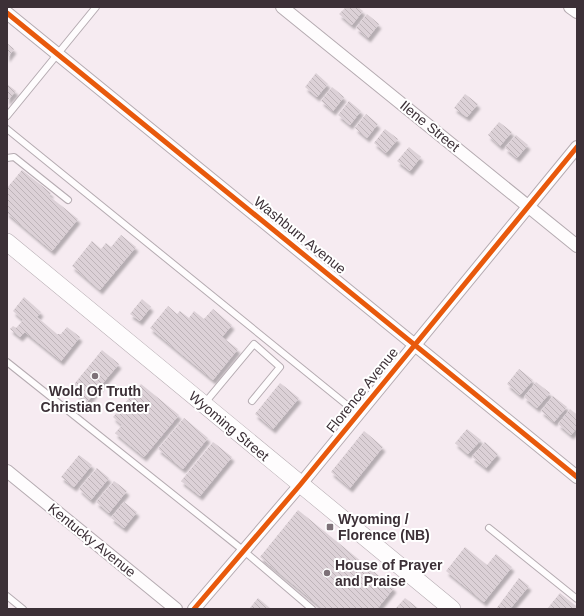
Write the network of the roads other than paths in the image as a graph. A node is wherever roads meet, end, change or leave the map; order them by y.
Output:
1 (96, 7) edge
2 (282, 7) edge
3 (570, 7) edge
4 (577, 12) edge
5 (7, 13) edge
6 (57, 53) junction
7 (7, 116) edge
8 (7, 129) edge
9 (577, 146) edge
10 (7, 158) edge
11 (68, 200) dead end
12 (528, 206) junction
13 (7, 242) edge
14 (577, 246) edge
15 (415, 344) junction
16 (7, 362) edge
17 (252, 401) dead end
18 (203, 405) junction
19 (358, 414) junction
20 (7, 472) edge
21 (577, 477) edge
22 (300, 485) junction
23 (489, 528) dead end
24 (244, 551) junction
25 (7, 596) edge
26 (577, 599) edge
27 (23, 609) edge
28 (176, 609) edge
29 (194, 609) edge
30 (312, 609) edge
31 (452, 609) edge

1 - 6 lane
2 - 12 street, Ilene Street
3 - 4 street
5 - 6 street, Washburn Avenue
6 - 7 lane
6 - 15 street, Washburn Avenue
8 - 19 lane
9 - 12 street, Florence Avenue
10 - 11 lane
12 - 14 street, Ilene Street
12 - 15 street, Florence Avenue
13 - 18 street, Wyoming Street
15 - 19 street, Florence Avenue
15 - 21 street, Washburn Avenue
16 - 24 lane
17 - 18 lane
18 - 22 street, Wyoming Street
19 - 22 street, Florence Avenue
20 - 28 street, Kentucky Avenue
22 - 24 street, Florence Avenue
22 - 31 street, Wyoming Street
23 - 26 lane
24 - 29 street, Florence Avenue
24 - 30 lane
25 - 27 lane

